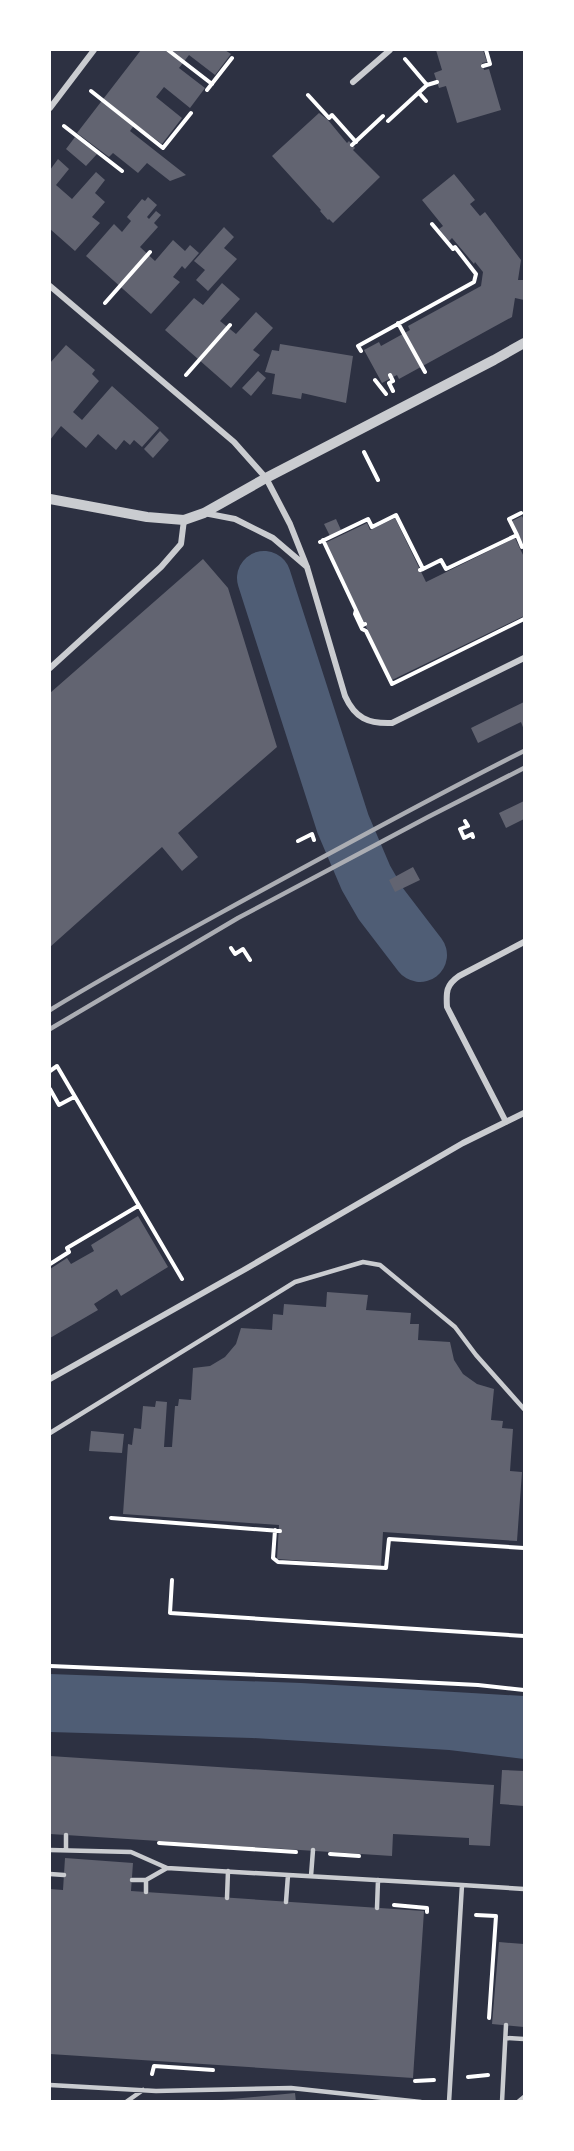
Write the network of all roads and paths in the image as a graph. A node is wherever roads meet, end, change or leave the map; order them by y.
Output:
1 (94, 50) edge
2 (168, 50) edge
3 (390, 50) edge
4 (486, 50) edge
5 (403, 57) dead end
6 (232, 58) dead end
7 (483, 66) dead end
8 (437, 81) dead end
9 (352, 82) dead end
10 (212, 84) junction
11 (428, 85) junction
12 (207, 90) dead end
13 (91, 91) dead end
14 (418, 93) junction
15 (308, 94) dead end
16 (426, 101) dead end
17 (50, 108) edge
18 (191, 113) dead end
19 (383, 116) dead end
20 (388, 121) dead end
21 (64, 126) dead end
22 (122, 171) dead end
23 (432, 224) dead end
24 (150, 252) dead end
25 (475, 278) junction
26 (482, 279) dead end
27 (470, 284) junction
28 (50, 285) edge
29 (461, 289) junction
30 (474, 290) dead end
31 (465, 295) dead end
32 (105, 303) dead end
33 (412, 315) junction
34 (416, 322) dead end
35 (398, 323) junction
36 (230, 325) dead end
37 (372, 338) junction
38 (525, 343) edge
39 (376, 344) dead end
40 (361, 351) dead end
41 (186, 375) dead end
42 (390, 375) dead end
43 (427, 375) dead end
44 (375, 380) dead end
45 (394, 392) dead end
46 (387, 395) dead end
47 (364, 452) dead end
48 (266, 478) junction
49 (378, 480) dead end
50 (50, 499) edge
51 (204, 513) junction
52 (521, 513) dead end
53 (183, 520) junction
54 (517, 535) junction
55 (524, 548) edge
56 (307, 567) junction
57 (356, 610) junction
58 (525, 619) edge
59 (365, 624) dead end
60 (525, 658) edge
61 (50, 668) edge
62 (465, 821) dead end
63 (473, 837) dead end
64 (314, 840) dead end
65 (298, 841) dead end
66 (525, 942) edge
67 (231, 948) dead end
68 (250, 960) dead end
69 (50, 1071) edge
70 (50, 1089) edge
71 (74, 1097) junction
72 (525, 1113) edge
73 (506, 1122) junction
74 (138, 1206) junction
75 (50, 1264) edge
76 (182, 1280) dead end
77 (50, 1379) edge
78 (525, 1409) edge
79 (50, 1434) edge
80 (111, 1518) dead end
81 (525, 1548) edge
82 (172, 1580) dead end
83 (525, 1636) edge
84 (50, 1666) edge
85 (525, 1690) edge
86 (66, 1835) dead end
87 (156, 1843) dead end
88 (50, 1850) edge
89 (66, 1851) junction
90 (313, 1852) junction
91 (359, 1856) dead end
92 (167, 1868) junction
93 (228, 1871) junction
94 (50, 1874) edge
95 (64, 1875) dead end
96 (288, 1875) junction
97 (311, 1876) junction
98 (132, 1880) dead end
99 (146, 1880) junction
100 (378, 1880) junction
101 (462, 1885) junction
102 (525, 1889) edge
103 (146, 1892) dead end
104 (227, 1898) dead end
105 (286, 1902) dead end
106 (377, 1908) dead end
107 (474, 1915) dead end
108 (489, 2018) dead end
109 (506, 2025) dead end
110 (506, 2038) junction
111 (525, 2039) edge
112 (486, 2064) dead end
113 (486, 2075) dead end
114 (50, 2085) edge
115 (143, 2090) junction
116 (525, 2097) edge
117 (126, 2102) edge
118 (421, 2102) edge
119 (449, 2102) edge
120 (502, 2102) edge
121 (518, 2102) edge

1 - 17 street
2 - 10 path
3 - 9 street
4 - 7 path
5 - 11 path
6 - 10 path
8 - 11 path
10 - 12 path
11 - 14 path
13 - 18 path
14 - 16 path
14 - 20 path
15 - 19 path
21 - 22 path
23 - 25 path
24 - 32 path
25 - 26 path
25 - 27 path
27 - 29 path
27 - 30 path
28 - 48 street
29 - 31 path
29 - 33 path
33 - 34 path
33 - 35 path
35 - 37 path
35 - 43 path
36 - 41 path
37 - 39 path
37 - 40 path
38 - 48 street
42 - 45 path
44 - 46 path
47 - 49 path
48 - 51 street
48 - 56 street
50 - 53 street
51 - 53 street
51 - 56 street
52 - 54 path
53 - 61 street
54 - 55 path
54 - 57 path
56 - 60 street
57 - 58 path
57 - 59 path
62 - 63 path
64 - 65 path
66 - 73 street
67 - 68 path
69 - 71 path
70 - 71 path
71 - 74 path
72 - 73 street
73 - 77 street
74 - 75 path
74 - 76 path
78 - 79 lane
80 - 81 path
82 - 83 path
84 - 85 path
86 - 89 lane
87 - 90 path
88 - 89 lane
89 - 92 lane
90 - 91 path
90 - 97 lane
92 - 93 lane
92 - 99 lane
93 - 96 lane
93 - 104 lane
94 - 95 lane
96 - 97 lane
96 - 105 lane
97 - 100 lane
98 - 99 lane
99 - 103 lane
100 - 101 lane
100 - 106 lane
101 - 102 lane
101 - 119 lane
107 - 108 path
109 - 110 lane
110 - 111 lane
110 - 120 lane
112 - 113 path
114 - 115 lane
115 - 117 lane
115 - 118 lane
116 - 121 lane

